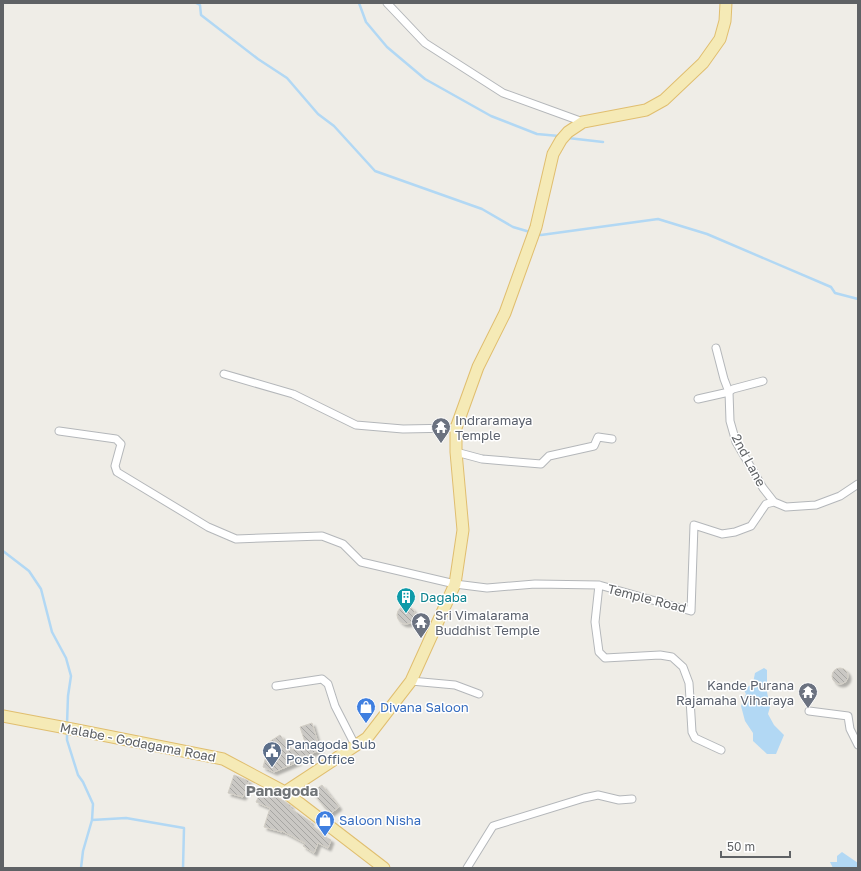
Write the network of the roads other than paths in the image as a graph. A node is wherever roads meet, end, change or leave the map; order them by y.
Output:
1 (387, 3) edge
2 (726, 3) edge
3 (583, 122) junction
4 (716, 348) dead end
5 (224, 374) dead end
6 (763, 381) dead end
7 (729, 392) junction
8 (698, 399) dead end
9 (456, 428) junction
10 (59, 430) dead end
11 (612, 439) dead end
12 (456, 452) junction
13 (858, 484) edge
14 (774, 502) junction
15 (455, 584) junction
16 (599, 586) junction
17 (412, 681) junction
18 (276, 686) dead end
19 (479, 694) dead end
20 (809, 711) dead end
21 (3, 716) edge
22 (355, 745) junction
23 (858, 745) edge
24 (721, 750) dead end
25 (285, 792) junction
26 (632, 799) dead end
27 (384, 868) edge
28 (467, 868) edge

1 - 3 street
2 - 3 main road
3 - 9 main road
4 - 7 street, 2nd Lane
5 - 9 street
6 - 7 street
7 - 8 street
7 - 14 street, 2nd Lane
9 - 12 main road
10 - 15 street, Temple Road
11 - 12 street
12 - 15 main road
13 - 14 street
14 - 16 street, Temple Road
15 - 16 street, Temple Road
15 - 17 main road
16 - 24 street
17 - 19 street
17 - 22 main road
18 - 22 street
20 - 23 street
21 - 25 main road, Malabe - Godagama Road
22 - 25 main road
25 - 27 main road, Malabe - Godagama Road
26 - 28 street

